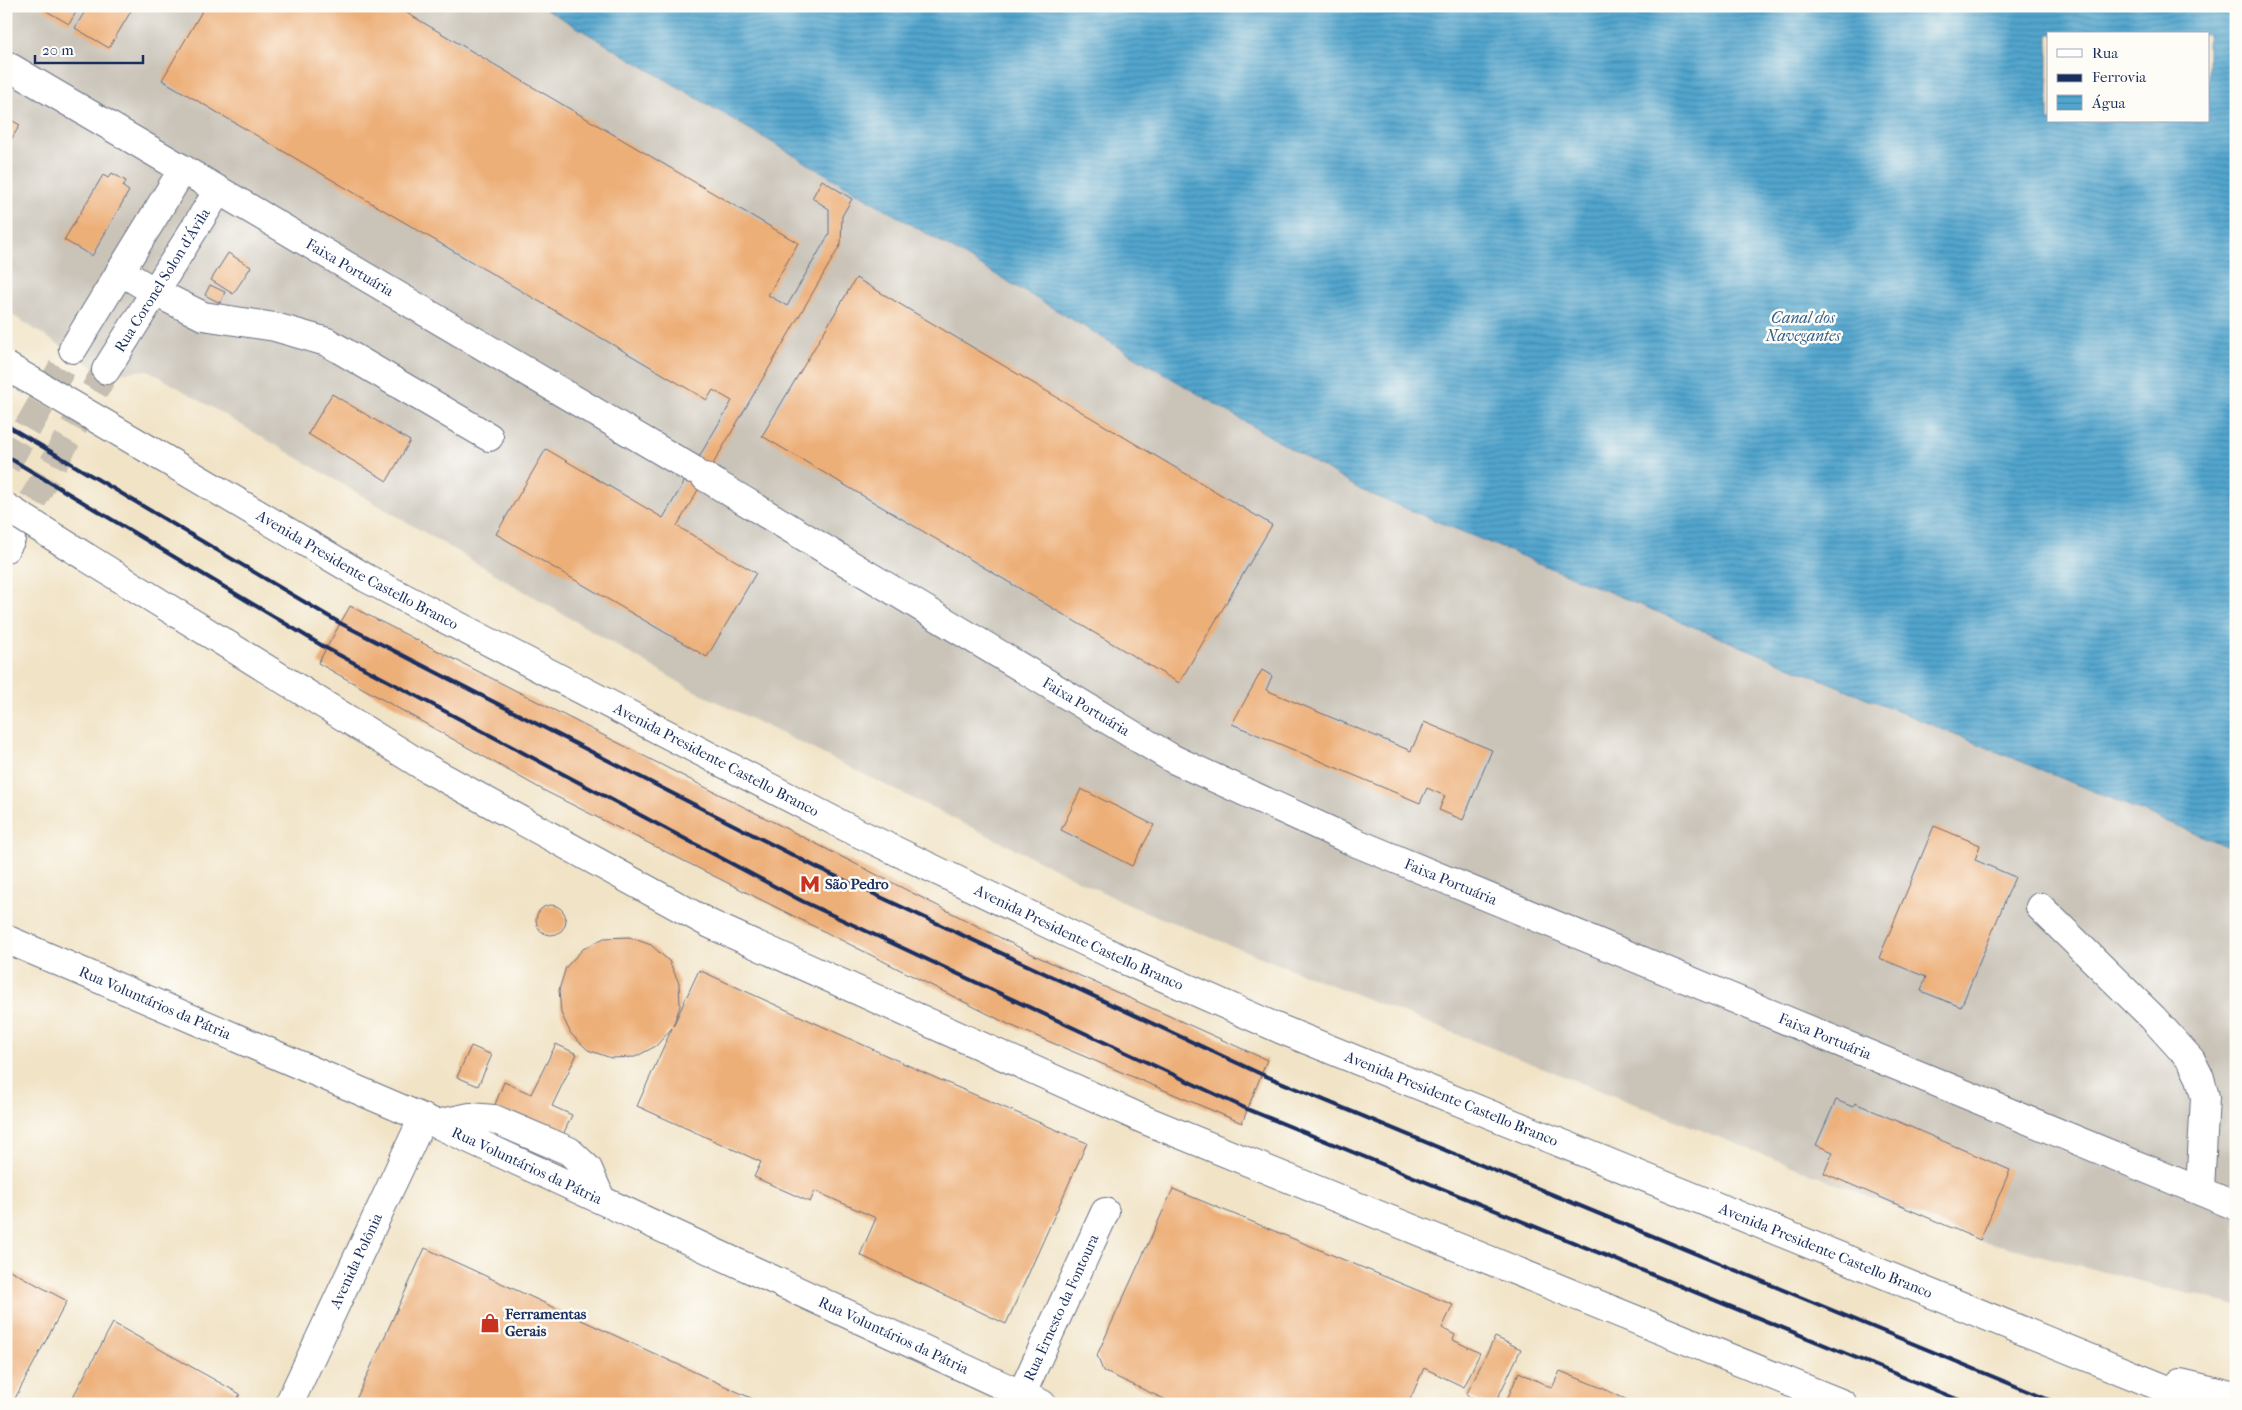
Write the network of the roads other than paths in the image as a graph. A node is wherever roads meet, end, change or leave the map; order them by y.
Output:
1 (6, 64) edge
2 (183, 169) junction
3 (218, 191) junction
4 (120, 271) junction
5 (155, 292) junction
6 (73, 348) tunnel mouth
7 (6, 366) edge
8 (106, 370) tunnel mouth
9 (489, 437) dead end
10 (6, 507) edge
11 (2040, 907) dead end
12 (6, 939) edge
13 (430, 1121) junction
14 (2200, 1190) junction
15 (2236, 1206) edge
16 (1105, 1212) dead end
17 (2112, 1366) junction
18 (2236, 1396) edge
19 (1027, 1401) edge
20 (289, 1404) edge
21 (1844, 1404) edge
22 (2203, 1404) edge

1 - 2 main road, Faixa Portuária
2 - 3 main road, Faixa Portuária
2 - 4 main road
3 - 5 main road, Rua Coronel Solon d'Ávila
3 - 14 main road, Faixa Portuária
4 - 5 main road
4 - 6 main road
5 - 8 main road, Rua Coronel Solon d'Ávila
5 - 9 main road
7 - 17 main road, Avenida Presidente Castello Branco, bridge
10 - 21 main road, bridge
11 - 14 main road
12 - 13 main road, Rua Voluntários da Pátria
13 - 19 main road, Rua Voluntários da Pátria
13 - 20 main road, Avenida Polônia
14 - 15 main road, Faixa Portuária
16 - 19 main road, Rua Ernesto da Fontoura
17 - 18 main road
17 - 22 main road, Avenida Presidente Castello Branco

